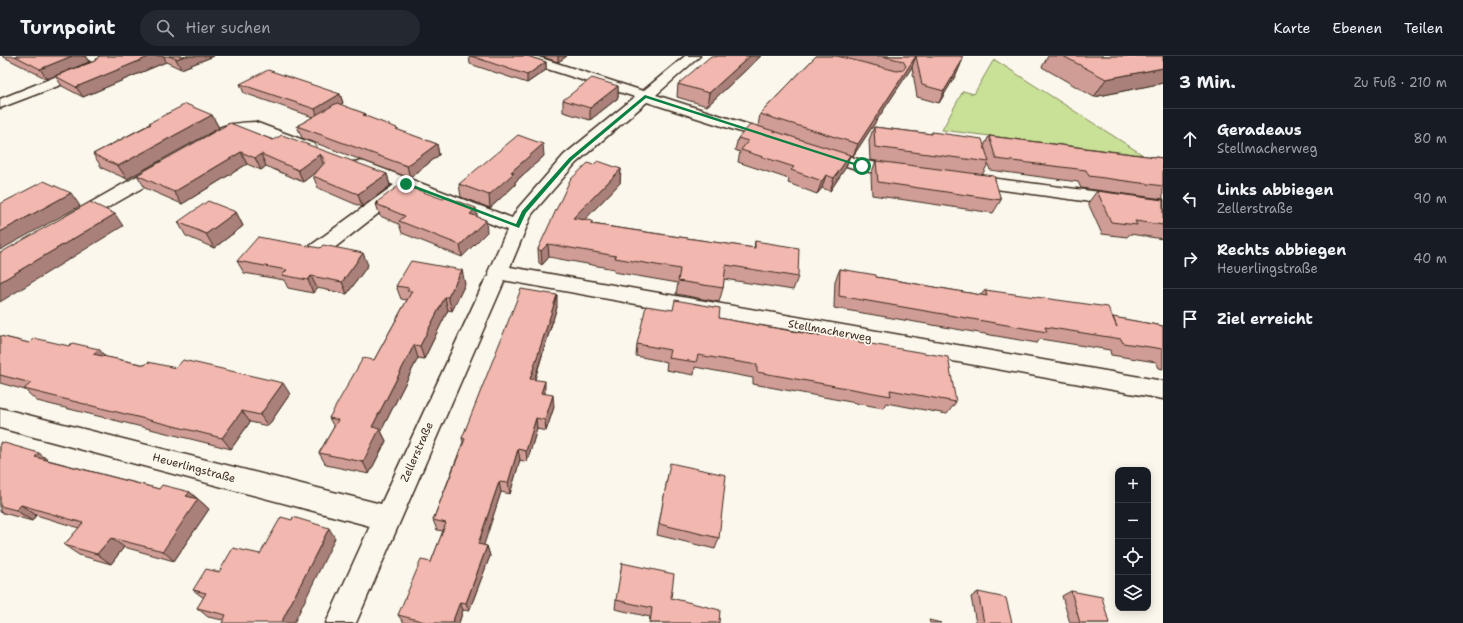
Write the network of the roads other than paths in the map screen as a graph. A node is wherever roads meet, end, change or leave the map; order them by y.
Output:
1 (90, 56) edge
2 (521, 56) edge
3 (692, 56) edge
4 (645, 96) junction
5 (0, 104) edge
6 (200, 147) edge
7 (319, 151) edge
8 (180, 159) edge
9 (341, 160) edge
10 (917, 173) edge
11 (949, 178) edge
12 (406, 184) junction
13 (1163, 206) edge
14 (60, 227) edge
15 (517, 227) junction
16 (317, 251) edge
17 (496, 277) junction
18 (1163, 390) edge
19 (0, 418) edge
20 (387, 518) junction
21 (341, 623) edge

1 - 5 street
2 - 4 street
3 - 4 street, Zellerstraße
4 - 10 street
4 - 15 street, Zellerstraße
6 - 7 street
8 - 14 street
9 - 12 street
11 - 13 street
12 - 15 street
12 - 16 street
15 - 17 street, Zellerstraße
17 - 18 street, Stellmacherweg
17 - 20 street, Zellerstraße
19 - 20 street, Heuerlingstraße
20 - 21 street, Zellerstraße

